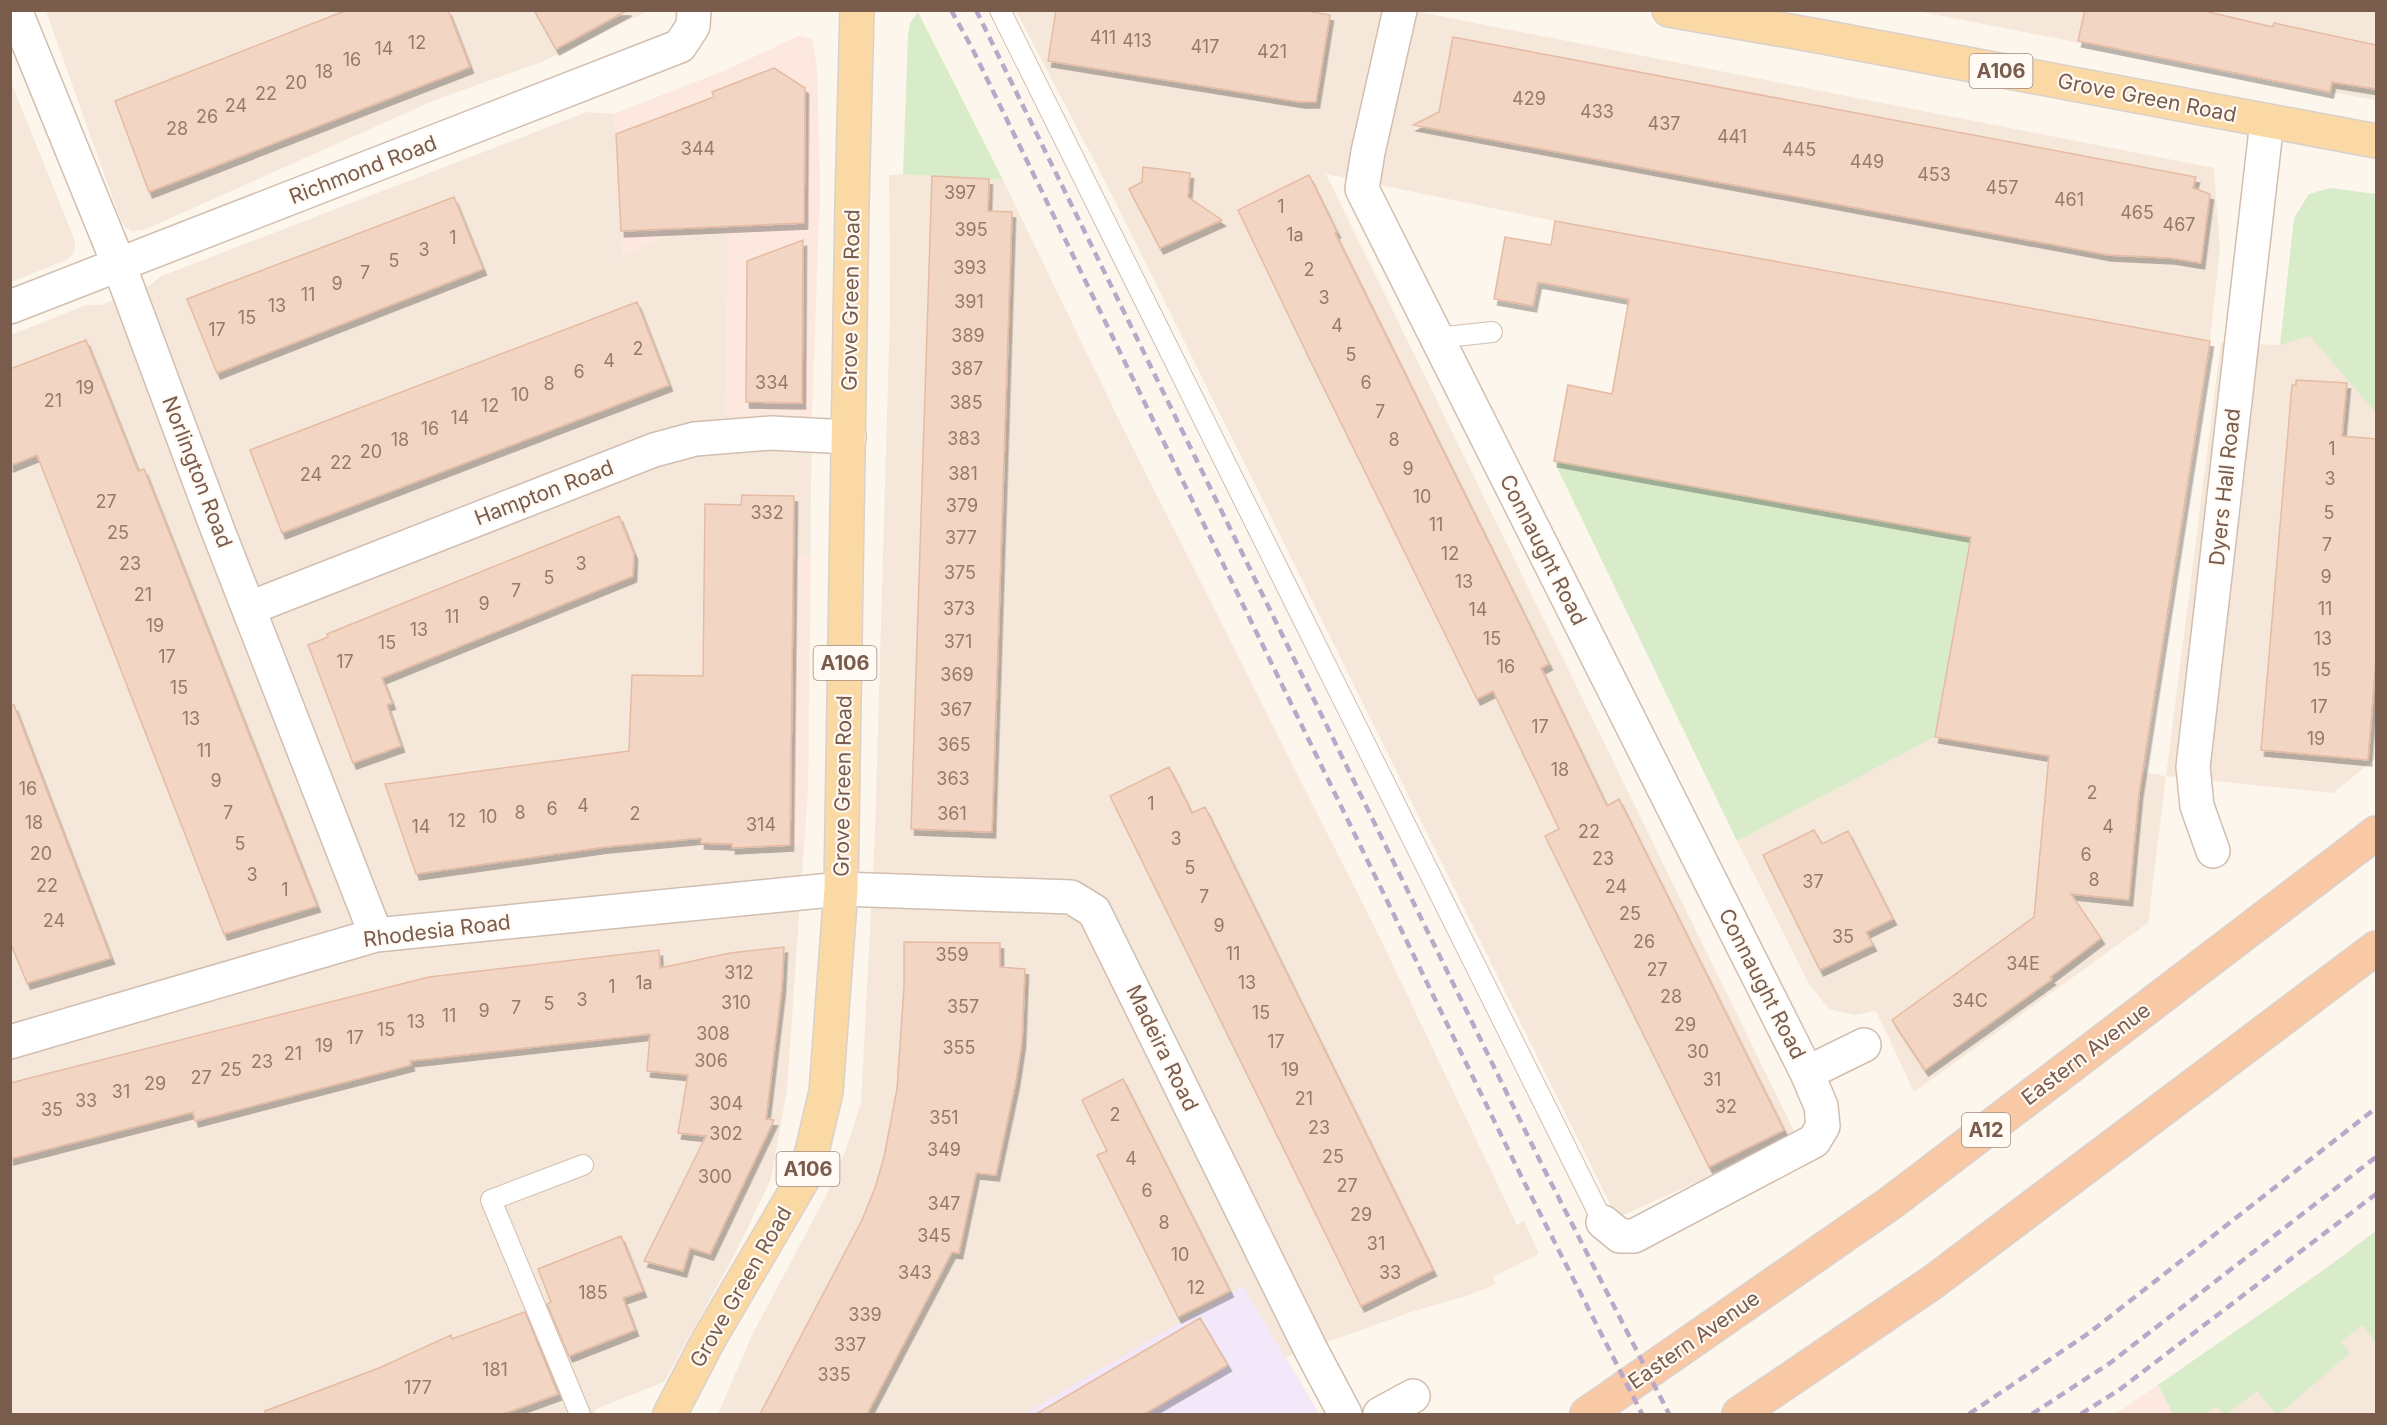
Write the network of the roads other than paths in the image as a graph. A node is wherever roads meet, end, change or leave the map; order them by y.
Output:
1 (15, 10) edge
2 (857, 10) edge
3 (1000, 10) edge
4 (1400, 10) edge
5 (1669, 10) edge
6 (694, 11) edge
7 (2266, 121) junction
8 (2376, 141) edge
9 (119, 266) junction
10 (10, 307) edge
11 (1492, 332) dead end
12 (1437, 338) junction
13 (849, 437) junction
14 (250, 608) junction
15 (2376, 833) edge
16 (2213, 851) dead end
17 (841, 889) junction
18 (376, 935) junction
19 (2376, 948) edge
20 (10, 1042) edge
21 (1864, 1045) dead end
22 (1807, 1073) junction
23 (583, 1165) dead end
24 (1603, 1222) joint
25 (1413, 1396) dead end
26 (580, 1414) edge
27 (670, 1414) edge
28 (1345, 1414) edge
29 (1380, 1414) edge
30 (1587, 1414) edge
31 (1740, 1414) edge

1 - 9 street, Norlington Road
2 - 13 main road, Grove Green Road / A106
3 - 24 lane
4 - 12 street, Connaught Road
5 - 7 main road, Grove Green Road / A106
6 - 9 street, Richmond Road
7 - 8 main road, Grove Green Road / A106
7 - 16 street, Dyers Hall Road
9 - 10 street, Richmond Road
9 - 14 street, Norlington Road
11 - 12 lane
12 - 22 street, Connaught Road
13 - 14 street, Hampton Road
13 - 17 main road, Grove Green Road / A106
14 - 18 street, Norlington Road
15 - 30 highway, Eastern Avenue / A12
17 - 18 street, Rhodesia Road
17 - 27 main road, Grove Green Road / A106
17 - 28 street, Madeira Road
18 - 20 street, Rhodesia Road
19 - 31 highway
21 - 22 street, Connaught Road
22 - 24 street, Connaught Road
23 - 26 lane
25 - 29 street

